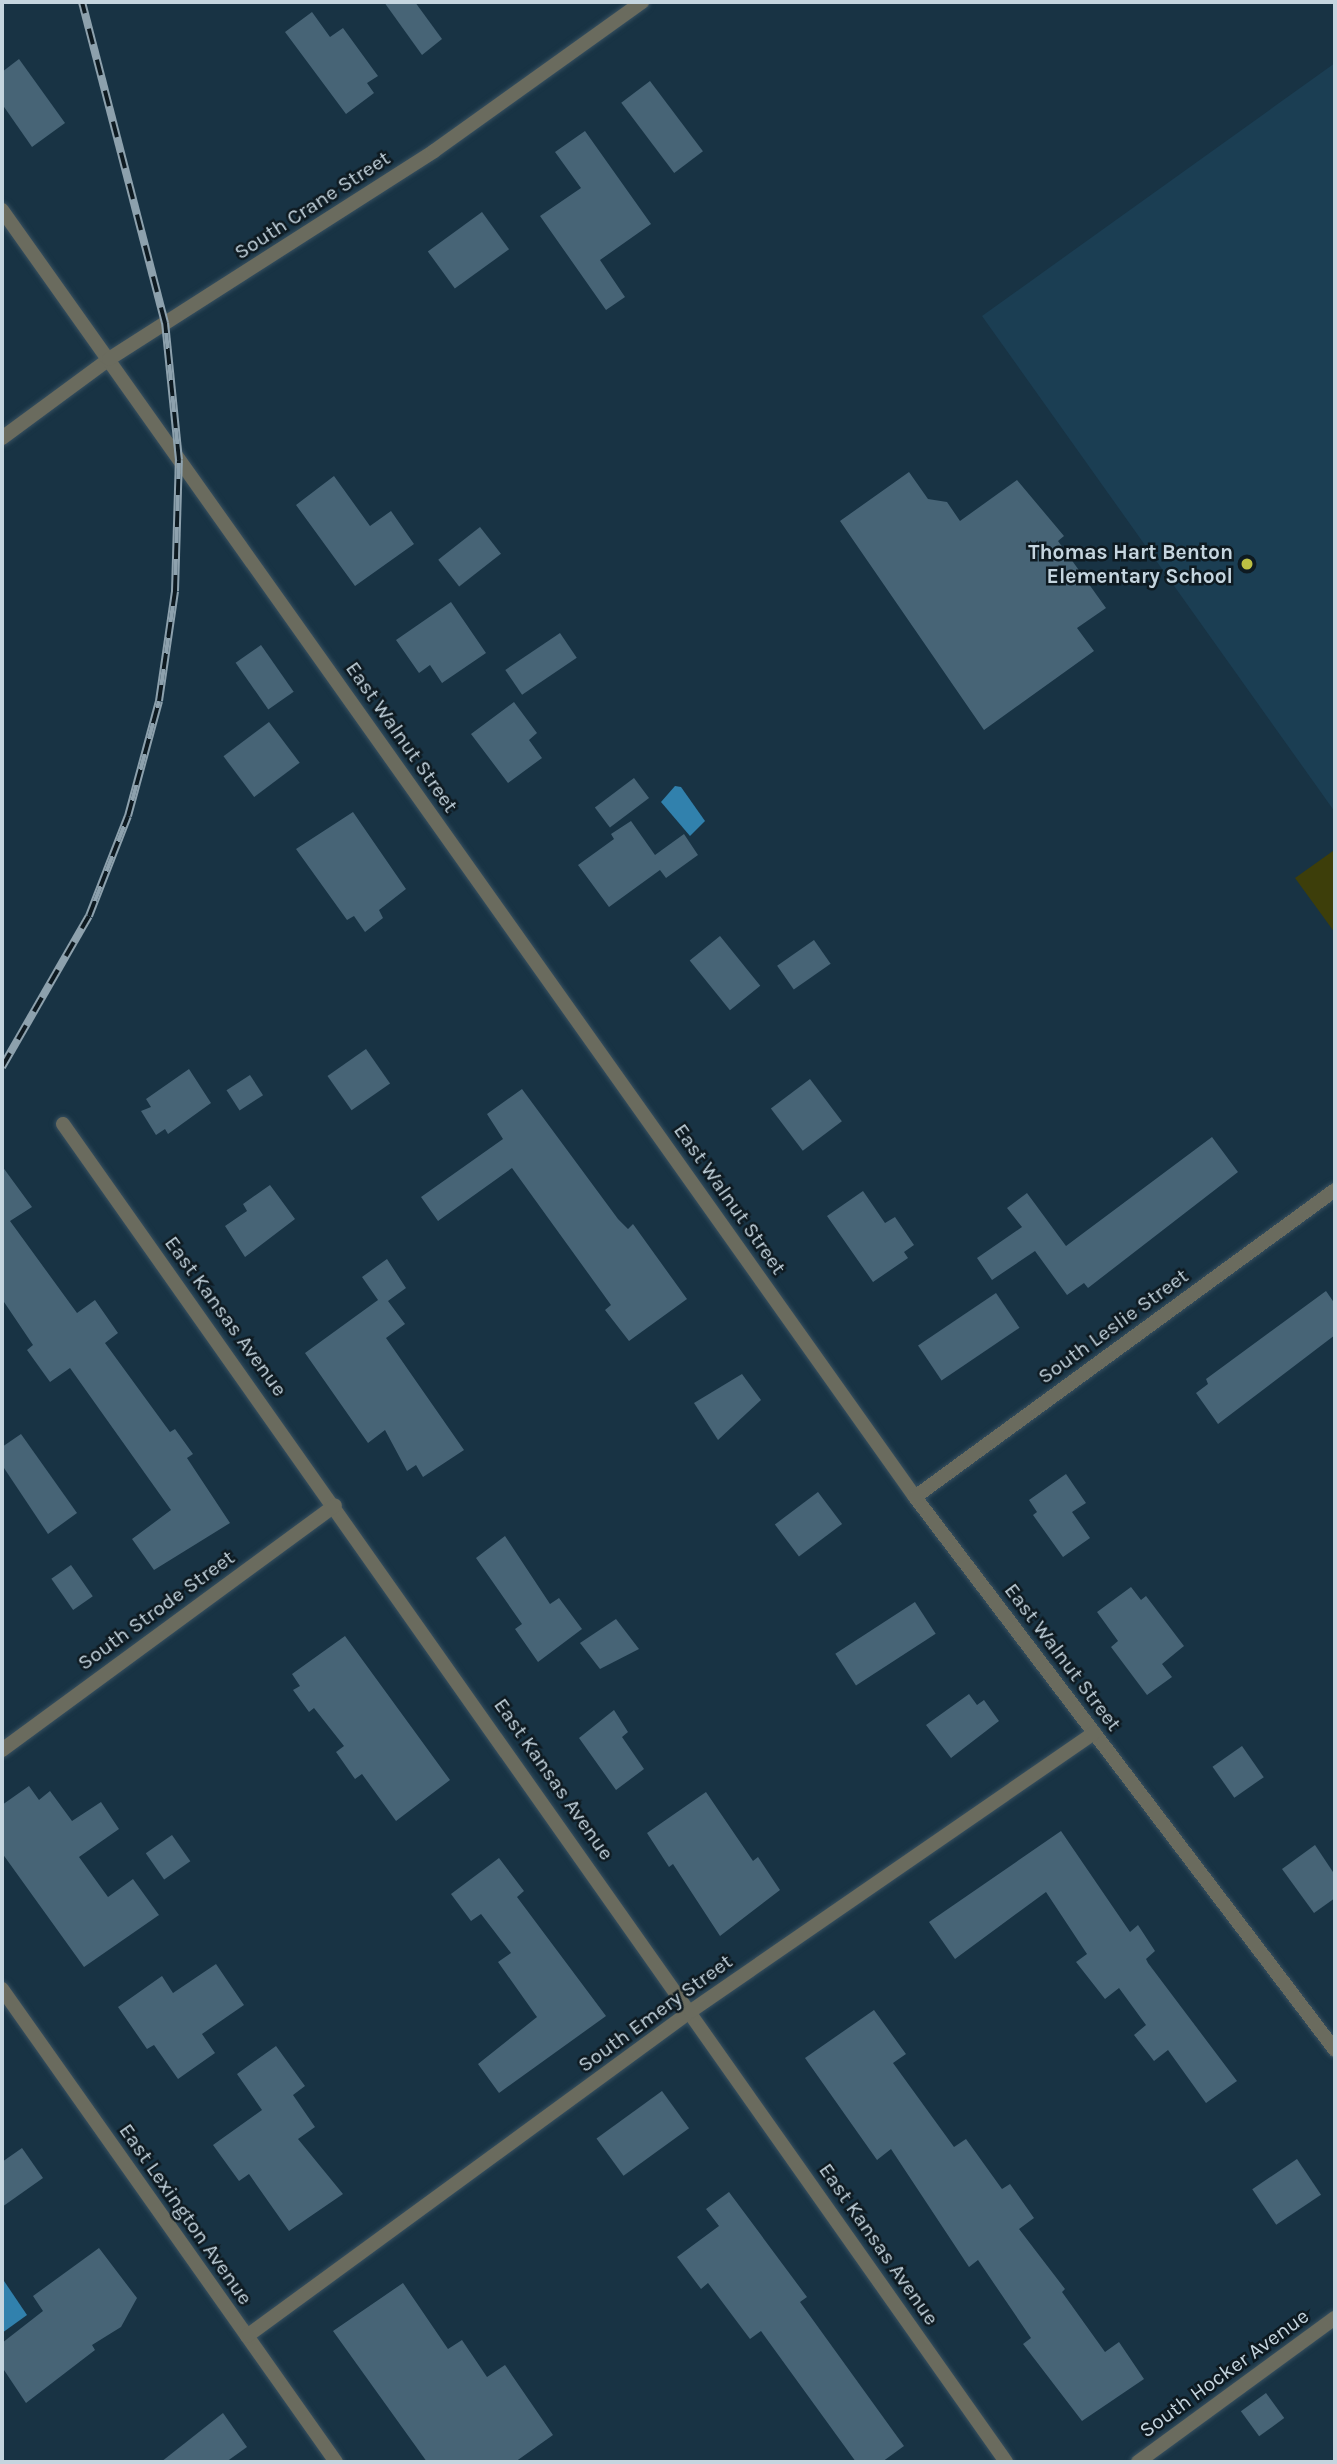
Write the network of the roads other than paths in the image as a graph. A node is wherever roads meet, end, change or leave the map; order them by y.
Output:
1 (642, 2) edge
2 (2, 210) edge
3 (108, 359) junction
4 (2, 438) edge
5 (63, 1124) dead end
6 (1335, 1190) edge
7 (915, 1497) junction
8 (335, 1505) junction
9 (1094, 1732) junction
10 (2, 1750) edge
11 (2, 1989) edge
12 (691, 2011) junction
13 (1335, 2050) edge
14 (1335, 2318) edge
15 (247, 2336) junction
16 (336, 2462) edge
17 (1006, 2462) edge
18 (1138, 2462) edge

1 - 3 street, South Crane Street
2 - 3 street, East Walnut Street
3 - 4 street, South Crane Street
3 - 7 street, East Walnut Street
5 - 8 street, East Kansas Avenue
6 - 7 street, South Leslie Street
7 - 9 street, East Walnut Street
8 - 10 street, South Strode Street
8 - 12 street, East Kansas Avenue
9 - 12 street, South Emery Street
9 - 13 street, East Walnut Street
11 - 15 street, East Lexington Avenue
12 - 15 street, South Emery Street
12 - 17 street, East Kansas Avenue
14 - 18 street, South Hocker Avenue
15 - 16 street, East Lexington Avenue

